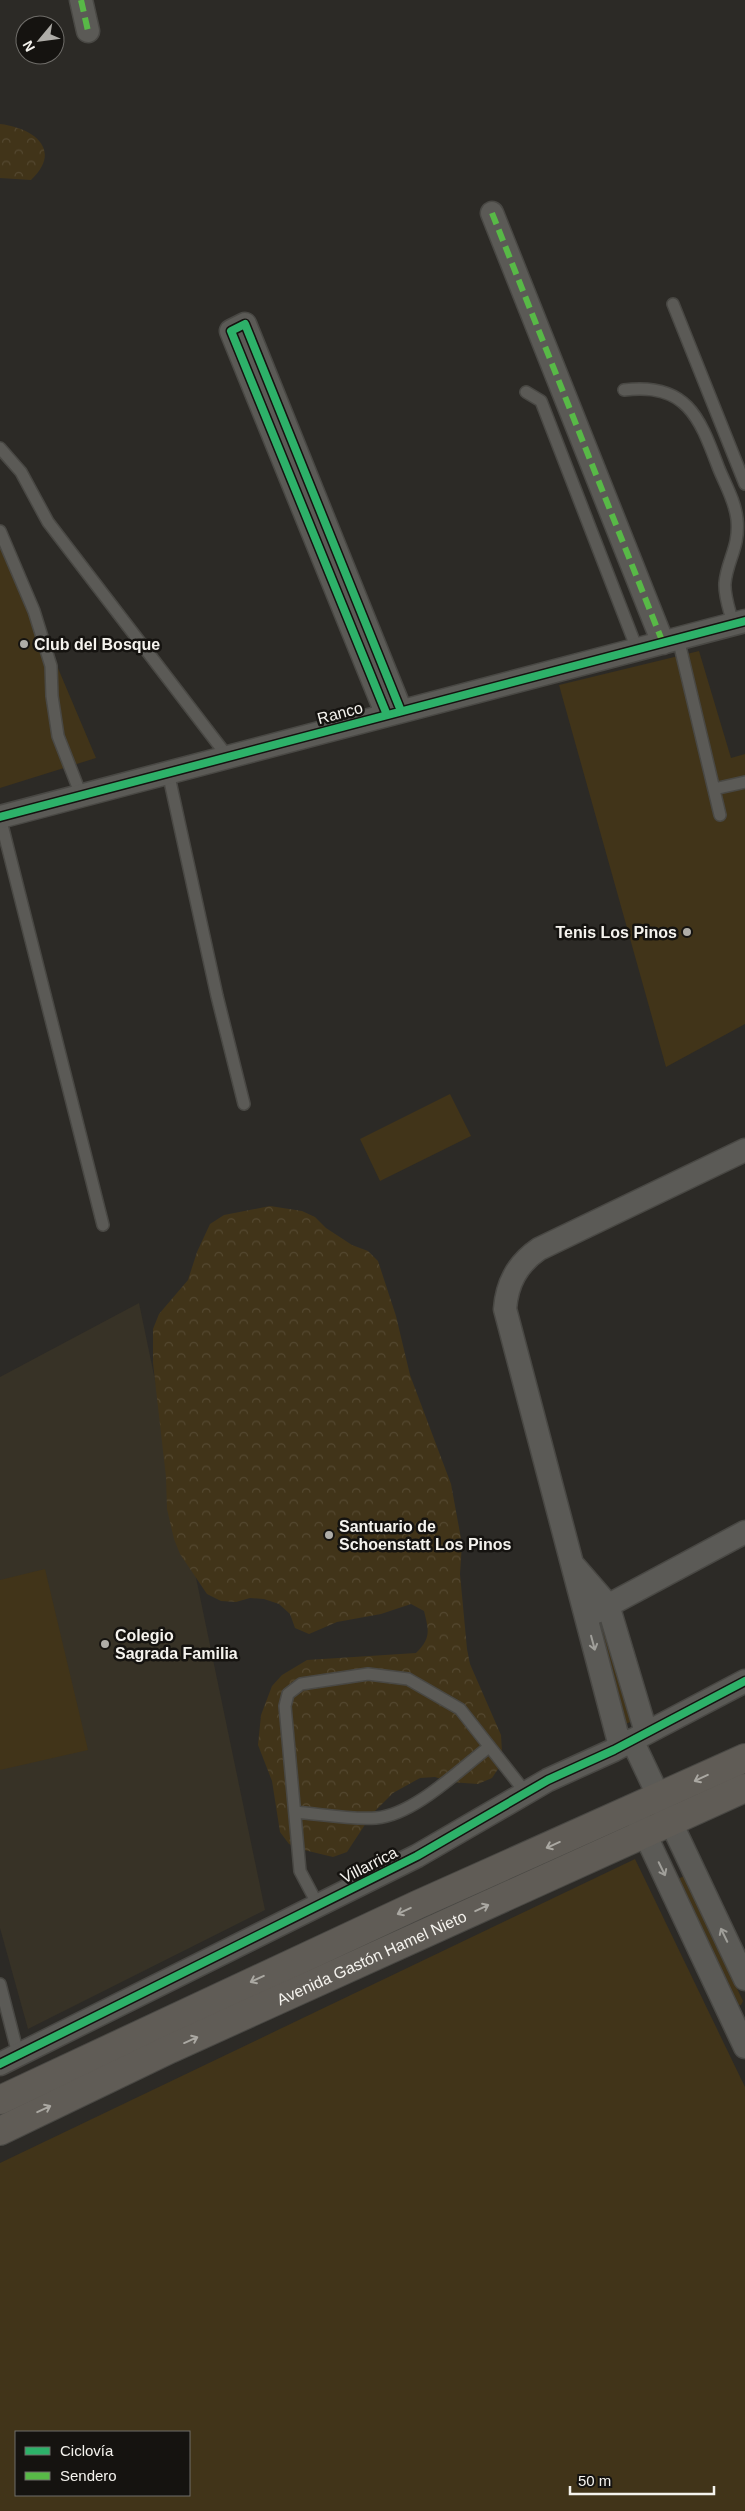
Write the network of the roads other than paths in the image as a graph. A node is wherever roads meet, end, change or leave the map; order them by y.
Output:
1 (81, 0) edge
2 (88, 31) dead end
3 (492, 212) dead end
4 (673, 304) dead end
5 (624, 390) dead end
6 (526, 392) dead end
7 (0, 448) edge
8 (745, 484) edge
9 (0, 531) edge
10 (739, 623) edge
11 (671, 641) junction
12 (637, 650) junction
13 (394, 713) junction
14 (228, 757) junction
15 (168, 772) junction
16 (745, 782) edge
17 (714, 789) junction
18 (81, 795) junction
19 (720, 815) dead end
20 (0, 817) edge
21 (244, 1104) dead end
22 (745, 1150) edge
23 (103, 1225) dead end
24 (745, 1532) edge
25 (571, 1562) junction
26 (608, 1605) junction
27 (586, 1618) junction
28 (745, 1682) edge
29 (633, 1739) junction
30 (489, 1746) junction
31 (745, 1758) edge
32 (745, 1788) edge
33 (526, 1793) junction
34 (659, 1798) junction
35 (633, 1810) junction
36 (295, 1812) junction
37 (671, 1822) junction
38 (645, 1834) junction
39 (318, 1905) junction
40 (745, 1979) edge
41 (0, 1984) edge
42 (739, 2020) edge
43 (745, 2047) edge
44 (9, 2059) edge
45 (0, 2100) edge
46 (0, 2131) edge

1 - 2 street
3 - 11 street
4 - 8 lane
5 - 10 lane
6 - 12 lane
7 - 14 lane
9 - 18 lane
10 - 11 street, Ranco
11 - 12 street, Ranco
11 - 17 lane
12 - 13 street, Ranco
13 - 13 street
13 - 14 street, Ranco
14 - 15 street, Ranco
15 - 18 street, Ranco
15 - 21 lane
16 - 17 lane
17 - 19 lane
18 - 20 street, Ranco
20 - 23 lane
22 - 25 street
24 - 26 street
25 - 26 street
25 - 27 street
26 - 27 street
26 - 29 street
27 -> 29 street
28 - 29 street, Villarrica
29 - 33 street, Villarrica
29 - 34 street
30 - 33 lane
30 - 36 lane
30 - 36 lane
31 -> 34 main road, Avenida Gastón Hamel Nieto
32 - 37 main road, Avenida Gastón Hamel Nieto
33 - 39 street, Villarrica
34 - 35 main road, Avenida Gastón Hamel Nieto
34 - 37 street
35 - 38 street
35 -> 45 main road, Avenida Gastón Hamel Nieto
36 - 39 lane
37 - 38 main road, Avenida Gastón Hamel Nieto
40 -> 37 street
38 -> 42 street
46 -> 38 main road, Avenida Gastón Hamel Nieto
39 - 44 street, Villarrica
41 - 44 lane
42 - 43 street

